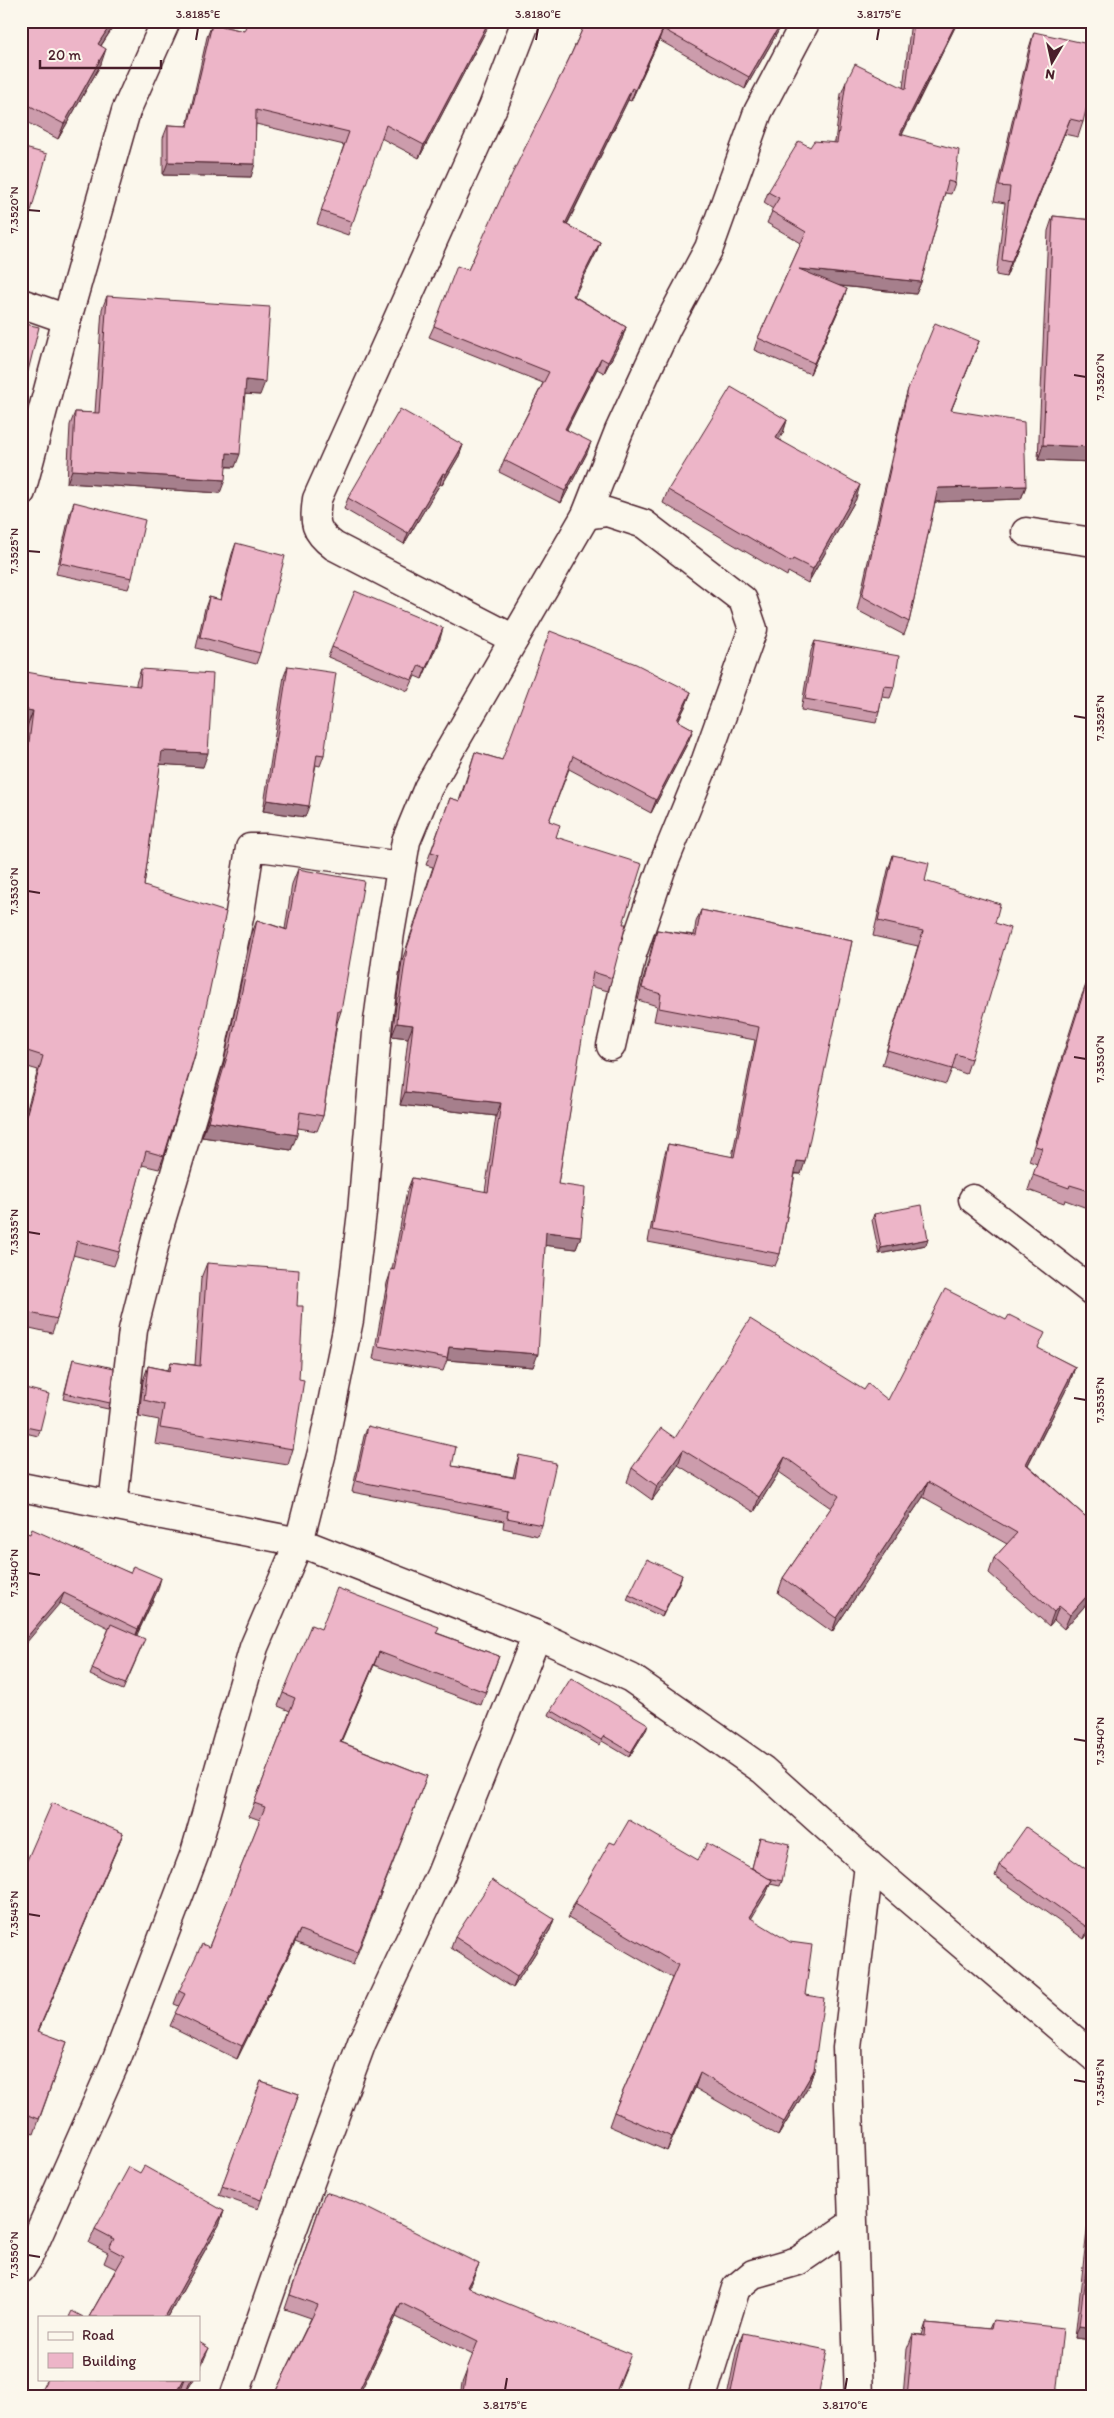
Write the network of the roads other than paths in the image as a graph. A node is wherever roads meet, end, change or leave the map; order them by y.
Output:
1 (166, 21) edge
2 (526, 21) edge
3 (806, 21) edge
4 (21, 303) edge
5 (67, 319) junction
6 (21, 492) edge
7 (586, 515) junction
8 (1026, 532) dead end
9 (1093, 542) edge
10 (514, 638) junction
11 (402, 866) junction
12 (611, 1046) dead end
13 (973, 1200) dead end
14 (1093, 1292) edge
15 (21, 1487) edge
16 (112, 1504) junction
17 (299, 1542) junction
18 (537, 1635) junction
19 (869, 1865) junction
20 (1093, 2056) edge
21 (852, 2224) junction
22 (21, 2269) edge
23 (234, 2397) edge
24 (702, 2397) edge
25 (859, 2397) edge

1 - 5 street
2 - 10 street
3 - 7 street
4 - 5 street
5 - 6 street
7 - 10 street
7 - 12 street
8 - 9 street
10 - 11 street
11 - 16 street
11 - 17 street
13 - 14 street
15 - 16 street
16 - 17 street
17 - 18 street
17 - 22 street
18 - 19 street
18 - 23 street
19 - 20 street
19 - 21 street
21 - 24 street
21 - 25 street

